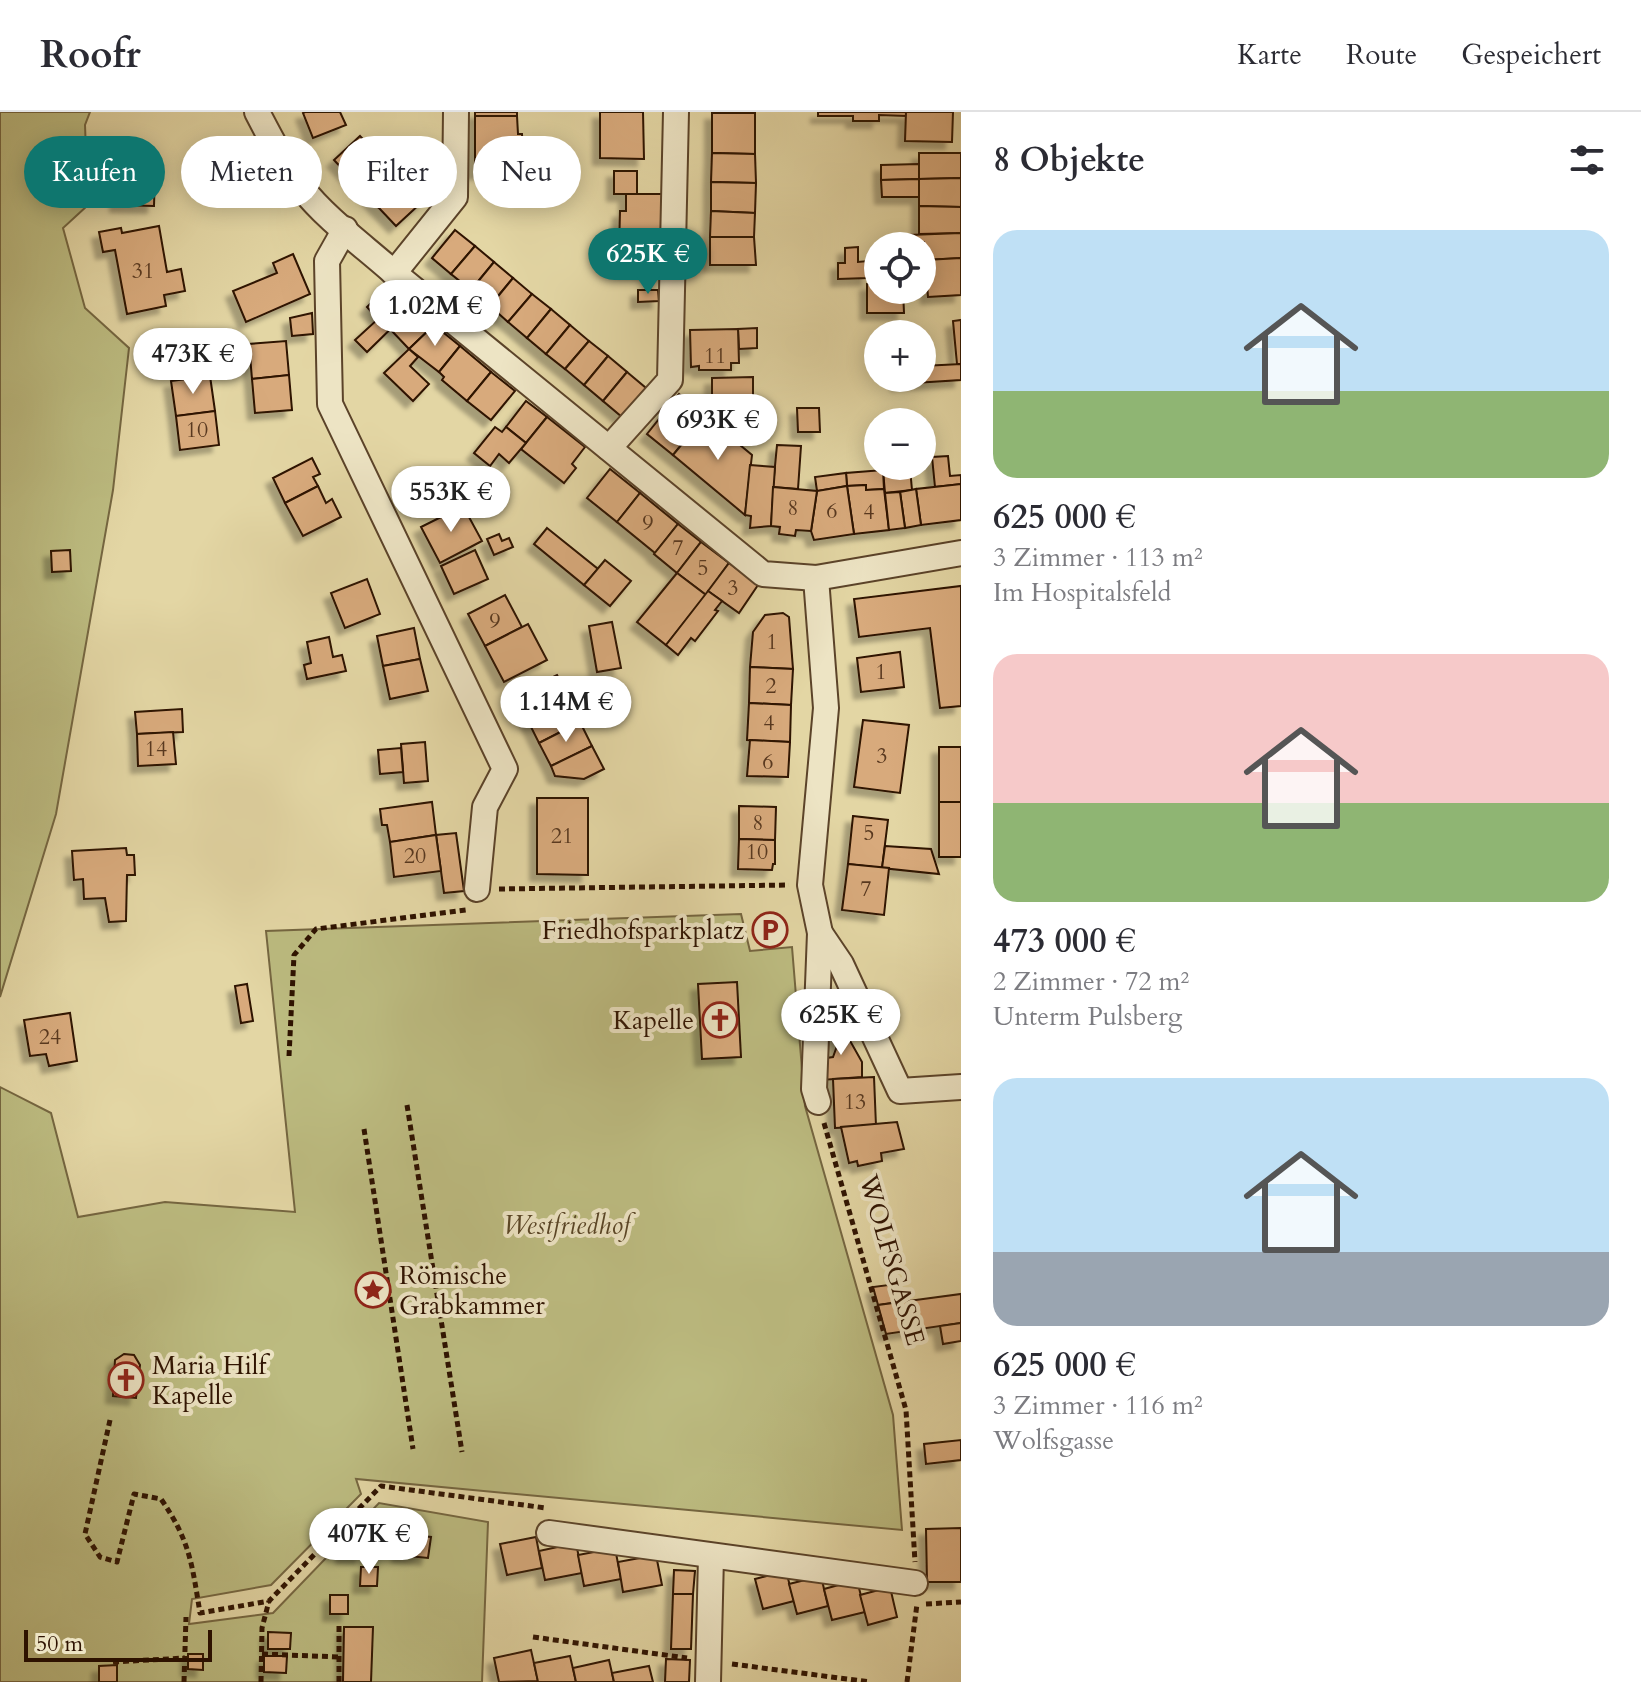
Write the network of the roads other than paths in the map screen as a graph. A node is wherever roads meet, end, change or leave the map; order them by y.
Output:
1 (257, 112) edge
2 (456, 112) edge
3 (676, 112) edge
4 (345, 229) junction
5 (394, 273) junction
6 (609, 448) junction
7 (961, 553) edge
8 (816, 578) junction
9 (477, 889) road end
10 (820, 933) junction
11 (961, 1087) edge
12 (818, 1102) road end
13 (549, 1533) dead end
14 (711, 1556) junction
15 (916, 1594) road end
16 (708, 1682) edge

1 - 4 street
2 - 5 street
3 - 6 street
4 - 5 street
4 - 9 street
5 - 6 street
6 - 8 street
7 - 8 street
8 - 10 street
10 - 11 street
10 - 12 street
13 - 14 street
14 - 15 street
14 - 16 street

